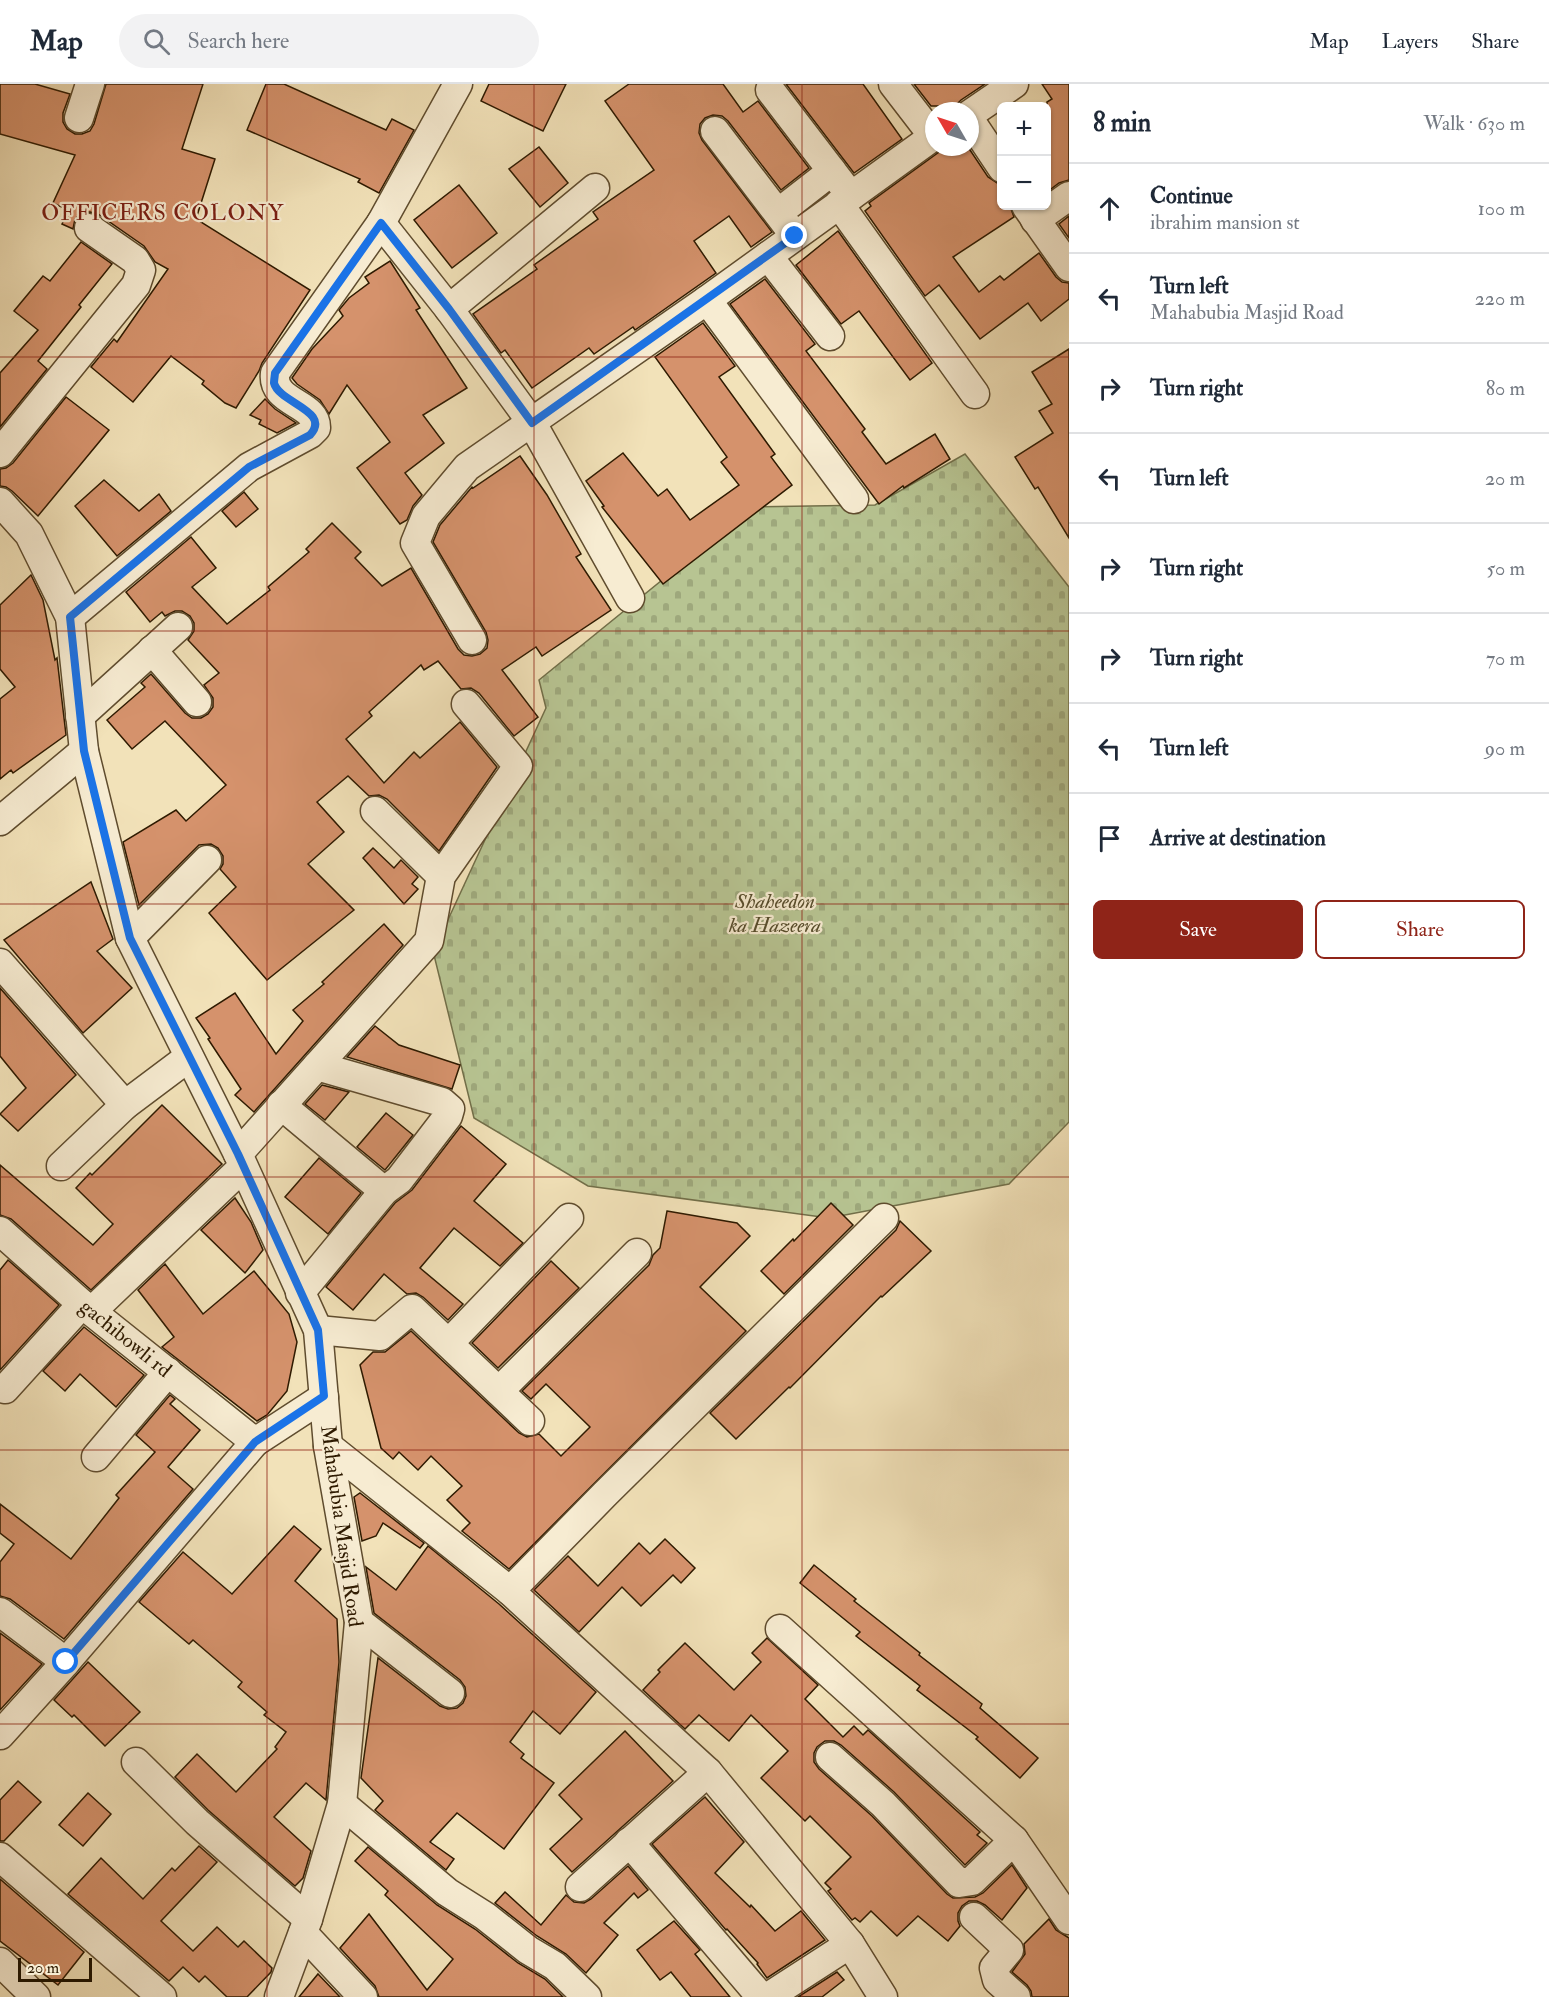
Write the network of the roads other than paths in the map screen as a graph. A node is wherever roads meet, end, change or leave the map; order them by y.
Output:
1 (90, 84) edge
2 (458, 84) edge
3 (893, 84) edge
4 (1014, 84) edge
5 (770, 90) dead end
6 (979, 108) edge
7 (79, 118) dead end
8 (925, 125) edge
9 (715, 131) dead end
10 (979, 134) edge
11 (925, 142) edge
12 (997, 160) edge
13 (832, 171) junction
14 (594, 188) dead end
15 (1069, 196) edge
16 (845, 200) junction
17 (777, 213) junction
18 (1031, 213) edge
19 (381, 223) junction
20 (89, 228) dead end
21 (795, 236) junction
22 (768, 256) junction
23 (1069, 267) edge
24 (707, 300) junction
25 (449, 309) junction
26 (830, 336) dead end
27 (975, 394) dead end
28 (532, 423) junction
29 (0, 453) edge
30 (854, 499) dead end
31 (0, 502) edge
32 (630, 598) dead end
33 (70, 617) junction
34 (178, 627) dead end
35 (472, 640) dead end
36 (152, 650) junction
37 (197, 702) dead end
38 (466, 704) dead end
39 (80, 716) junction
40 (84, 751) junction
41 (375, 810) dead end
42 (0, 821) edge
43 (207, 860) dead end
44 (441, 876) junction
45 (130, 938) junction
46 (0, 963) edge
47 (189, 1057) junction
48 (317, 1066) junction
49 (125, 1105) junction
50 (281, 1105) junction
51 (240, 1160) junction
52 (61, 1166) dead end
53 (384, 1191) junction
54 (568, 1218) dead end
55 (884, 1218) dead end
56 (0, 1231) edge
57 (637, 1253) dead end
58 (300, 1293) junction
59 (87, 1307) junction
60 (318, 1330) junction
61 (449, 1343) junction
62 (168, 1372) junction
63 (0, 1388) edge
64 (499, 1391) junction
65 (324, 1396) junction
66 (530, 1421) dead end
67 (255, 1442) junction
68 (328, 1446) junction
69 (96, 1457) dead end
70 (510, 1591) junction
71 (0, 1612) edge
72 (358, 1622) junction
73 (780, 1629) dead end
74 (66, 1662) junction
75 (450, 1693) dead end
76 (0, 1735) edge
77 (830, 1756) dead end
78 (136, 1762) dead end
79 (708, 1772) junction
80 (342, 1804) junction
81 (1014, 1840) junction
82 (629, 1842) junction
83 (0, 1857) edge
84 (580, 1887) dead end
85 (974, 1917) dead end
86 (1069, 1920) edge
87 (306, 1926) junction
88 (850, 1944) junction
89 (0, 1962) edge
90 (36, 1997) edge
91 (162, 1997) edge
92 (279, 1997) edge
93 (363, 1997) edge
94 (587, 1997) edge
95 (761, 1997) edge
96 (768, 1997) edge
97 (883, 1997) edge
98 (1016, 1997) edge

1 - 7 street
2 - 19 street
3 - 8 street
4 - 6 street
5 - 13 street
9 - 17 street
10 - 12 street
11 - 16 street
13 - 16 street
13 - 17 street
14 - 25 street
15 - 18 street
16 - 21 street
16 - 27 street
17 - 21 street
18 - 23 street
19 - 25 street
19 - 33 street
20 - 29 street
21 - 22 street
22 - 24 street
22 - 26 street
24 - 28 street
24 - 30 street
25 - 28 street
28 - 32 street
28 - 35 street
31 - 33 street, Mahabubia Masjid Road
33 - 39 street, Mahabubia Masjid Road
34 - 36 street
36 - 37 street
36 - 39 street
38 - 44 street
39 - 40 street, Mahabubia Masjid Road
40 - 42 street
40 - 45 street, Mahabubia Masjid Road
41 - 44 street
43 - 45 street
44 - 48 street
45 - 47 street, Mahabubia Masjid Road
46 - 49 street
47 - 49 street
47 - 51 street, Mahabubia Masjid Road
48 - 50 street
48 - 53 street
49 - 52 street
50 - 51 street
50 - 53 street
51 - 58 street, Mahabubia Masjid Road
51 - 59 street
53 - 58 street
54 - 61 street
55 - 70 street
56 - 59 street, gachibowli rd
57 - 64 street
58 - 60 street, Mahabubia Masjid Road
59 - 62 street, gachibowli rd
59 - 63 street
60 - 61 street
60 - 65 street, Mahabubia Masjid Road
61 - 64 street
62 - 67 street, gachibowli rd
62 - 69 street
64 - 66 street
65 - 67 street
65 - 68 street, Mahabubia Masjid Road
67 - 74 street
68 - 70 street
68 - 72 street, Mahabubia Masjid Road
70 - 79 street
71 - 74 street
72 - 75 street
72 - 80 street, Mahabubia Masjid Road
73 - 81 street
74 - 76 street
77 - 81 street
78 - 87 street
79 - 82 street
79 - 88 street
80 - 87 street, Mahabubia Masjid Road
80 - 94 street
81 - 86 street
82 - 84 street
82 - 95 street
83 - 91 street
85 - 98 street
87 - 92 street, Mahabubia Masjid Road
87 - 93 street
88 - 96 street
88 - 97 street
89 - 90 street

